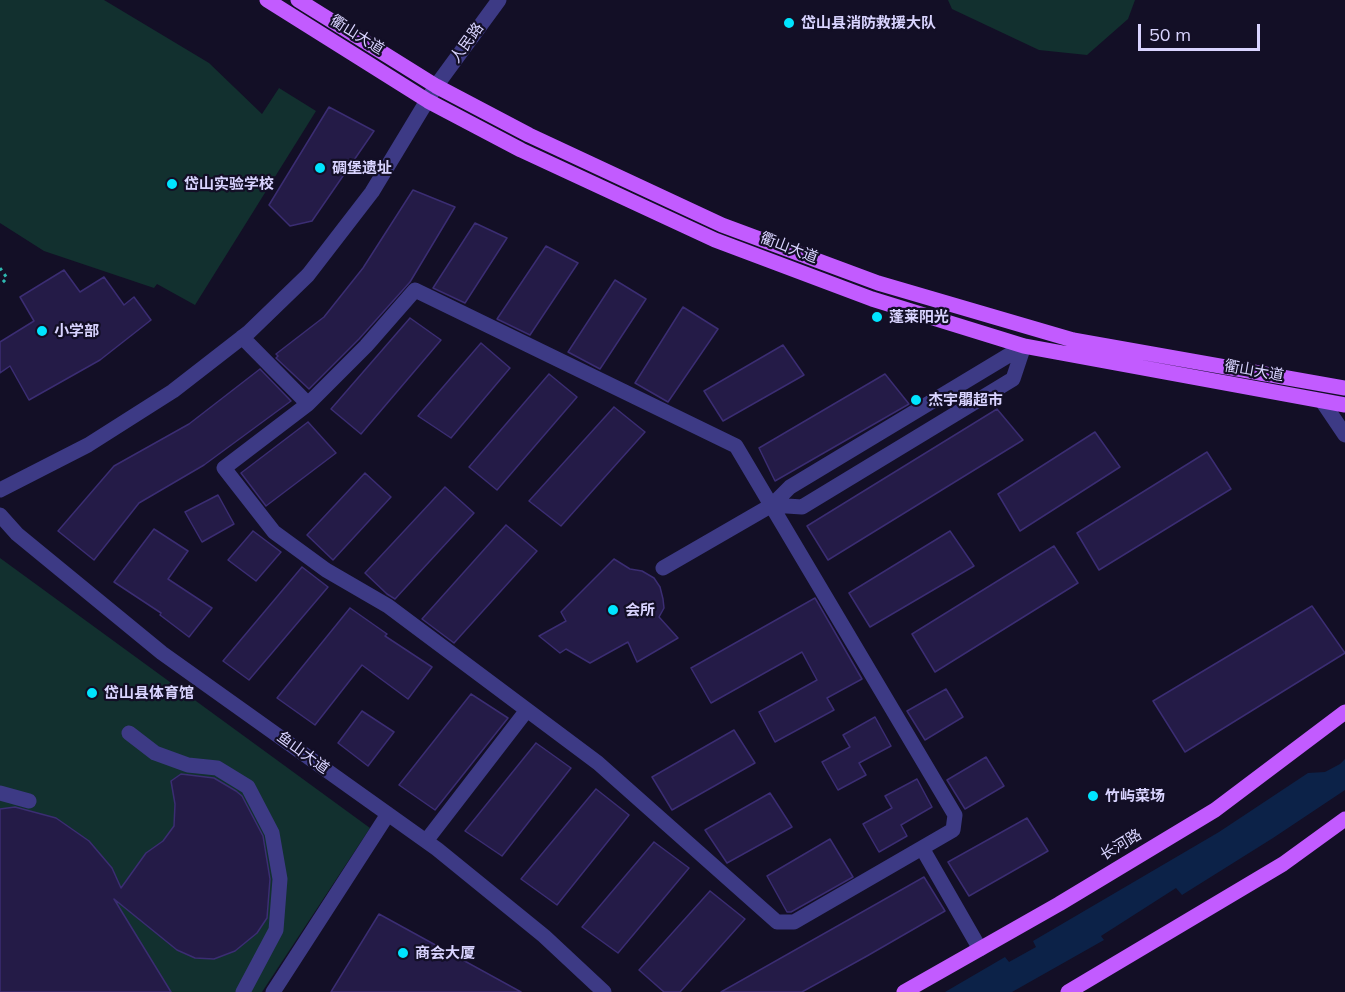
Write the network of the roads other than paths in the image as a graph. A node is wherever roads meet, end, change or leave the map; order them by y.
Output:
1 (267, 0) edge
2 (298, 0) edge
3 (499, 0) edge
4 (436, 86) junction
5 (428, 101) junction
6 (242, 337) junction
7 (1024, 346) junction
8 (1345, 388) edge
9 (1322, 401) junction
10 (308, 404) junction
11 (1345, 405) edge
12 (1345, 435) edge
13 (0, 490) edge
14 (772, 505) junction
15 (0, 515) edge
16 (663, 568) dead end
17 (527, 710) junction
18 (1345, 712) edge
19 (129, 733) dead end
20 (0, 793) edge
21 (29, 801) dead end
22 (388, 814) junction
23 (1345, 819) edge
24 (426, 841) junction
25 (922, 848) junction
26 (980, 949) junction
27 (243, 992) edge
28 (273, 992) edge
29 (604, 992) edge
30 (904, 992) edge
31 (1068, 992) edge

1 - 5 main road, 衢山大道
2 - 4 main road, 衢山大道
3 - 4 street, 人民路
4 - 5 street, 人民路
4 - 8 main road, 衢山大道
5 - 6 street, 人民路
5 - 7 main road, 衢山大道
6 - 10 street
6 - 13 street, 人民路
7 - 9 main road, 衢山大道
7 - 14 street
7 - 14 street
9 - 11 main road, 衢山大道
9 - 12 street
10 - 14 street
10 - 17 street
14 - 16 street
14 - 25 street
15 - 22 street, 鱼山大道
17 - 24 street
17 - 25 street
18 - 26 main road, 长河路
19 - 27 street
20 - 21 street
22 - 24 street, 鱼山大道
22 - 28 street
23 - 31 main road
24 - 29 street, 鱼山大道
25 - 26 street
26 - 30 main road, 长河路

